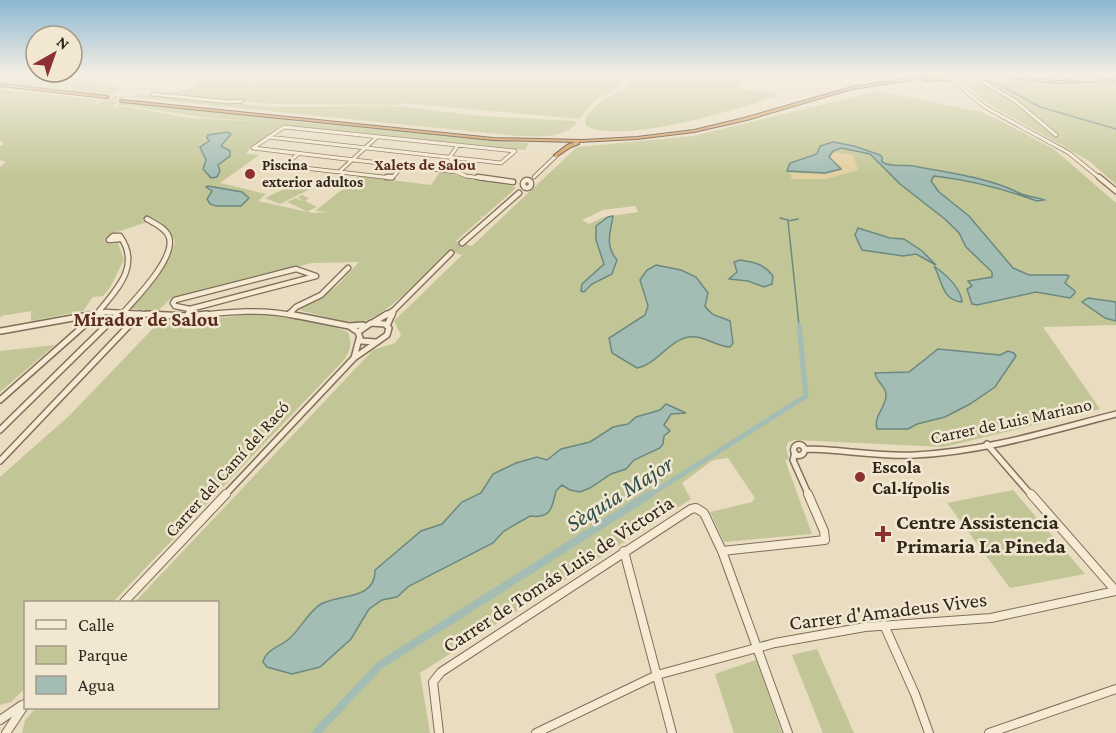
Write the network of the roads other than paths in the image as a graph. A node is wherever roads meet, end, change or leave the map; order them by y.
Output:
1 (214, 109) edge
2 (216, 109) edge
3 (771, 109) joint
4 (989, 109) edge
5 (993, 109) edge
6 (1025, 109) edge
7 (1056, 135) dead end
8 (268, 137) junction
9 (377, 137) junction
10 (616, 139) junction
11 (525, 141) junction
12 (458, 145) junction
13 (365, 148) junction
14 (298, 154) junction
15 (556, 156) junction
16 (450, 158) junction
17 (352, 160) junction
18 (278, 165) dead end
19 (403, 165) junction
20 (284, 166) junction
21 (338, 172) junction
22 (456, 172) junction
23 (534, 177) junction
24 (523, 184) junction
25 (531, 185) junction
26 (1116, 189) edge
27 (519, 193) junction
28 (147, 219) dead end
29 (120, 238) dead end
30 (462, 243) tunnel mouth
31 (451, 253) tunnel mouth
32 (348, 268) dead end
33 (175, 306) junction
34 (190, 309) junction
35 (394, 310) junction
36 (121, 313) junction
37 (140, 314) junction
38 (289, 314) junction
39 (96, 315) junction
40 (166, 315) junction
41 (187, 316) junction
42 (374, 322) junction
43 (365, 325) junction
44 (349, 326) junction
45 (387, 326) junction
46 (1, 331) edge
47 (358, 332) junction
48 (359, 339) junction
49 (375, 342) junction
50 (354, 358) junction
51 (0, 400) edge
52 (1116, 414) edge
53 (0, 430) edge
54 (987, 444) junction
55 (0, 461) edge
56 (722, 550) junction
57 (624, 551) junction
58 (1116, 591) edge
59 (126, 601) edge
60 (884, 626) junction
61 (758, 647) junction
62 (657, 675) junction
63 (1116, 689) edge
64 (24, 703) edge
65 (24, 705) edge
66 (0, 720) edge
67 (0, 729) edge
68 (5, 733) edge
69 (439, 733) edge
70 (536, 733) edge
71 (672, 733) edge
72 (788, 733) edge
73 (929, 733) edge
74 (989, 733) edge

1 - 11 highway
2 - 3 highway
3 - 10 highway
4 - 26 street
5 - 26 street
6 - 7 street
8 - 9 street
8 - 13 street
8 - 14 street
9 - 12 street
9 - 13 street
10 - 11 highway
10 - 15 highway
11 - 15 highway
12 - 16 street
12 - 16 street
13 - 16 street
13 - 17 street
14 - 17 street
14 - 20 street
15 - 23 street
16 - 22 street
17 - 19 street
17 - 21 street
18 - 20 street
19 - 21 street
19 - 22 street
20 - 21 street
22 - 24 street
23 - 24 street
23 - 25 street
24 - 25 street
24 - 27 street
25 - 27 street
27 - 30 street
28 - 36 street
29 - 39 street
31 - 35 street
32 - 38 street
33 - 34 street
33 - 34 street
33 - 40 street
34 - 41 street
35 - 42 street
35 - 45 street
36 - 37 street
36 - 39 street
36 - 53 street
37 - 40 street
37 - 55 street
38 - 41 street
38 - 44 street
39 - 46 street
39 - 51 street
40 - 41 street
42 - 43 street
42 - 45 street
43 - 44 street
43 - 47 street
44 - 47 street
45 - 49 street
47 - 48 street
48 - 49 street
48 - 50 street, Carrer del Camí del Racó
49 - 50 street, Carrer del Camí del Racó
50 - 59 street, Carrer del Camí del Racó
52 - 54 street, Carrer de Luis Mariano
54 - 56 street, Carrer de Luis Mariano
54 - 58 street
56 - 57 street, Carrer de Tomás Luis de Victoria
56 - 61 street
57 - 62 street
57 - 69 street, Carrer de Tomás Luis de Victoria
58 - 60 street, Carrer d'Amadeus Vives
60 - 61 street, Carrer d'Amadeus Vives
60 - 73 street
61 - 62 street, Carrer d'Amadeus Vives
61 - 72 street
62 - 70 street, Carrer d'Amadeus Vives
62 - 71 street
63 - 74 street
64 - 66 street
65 - 68 street
67 - 68 street

